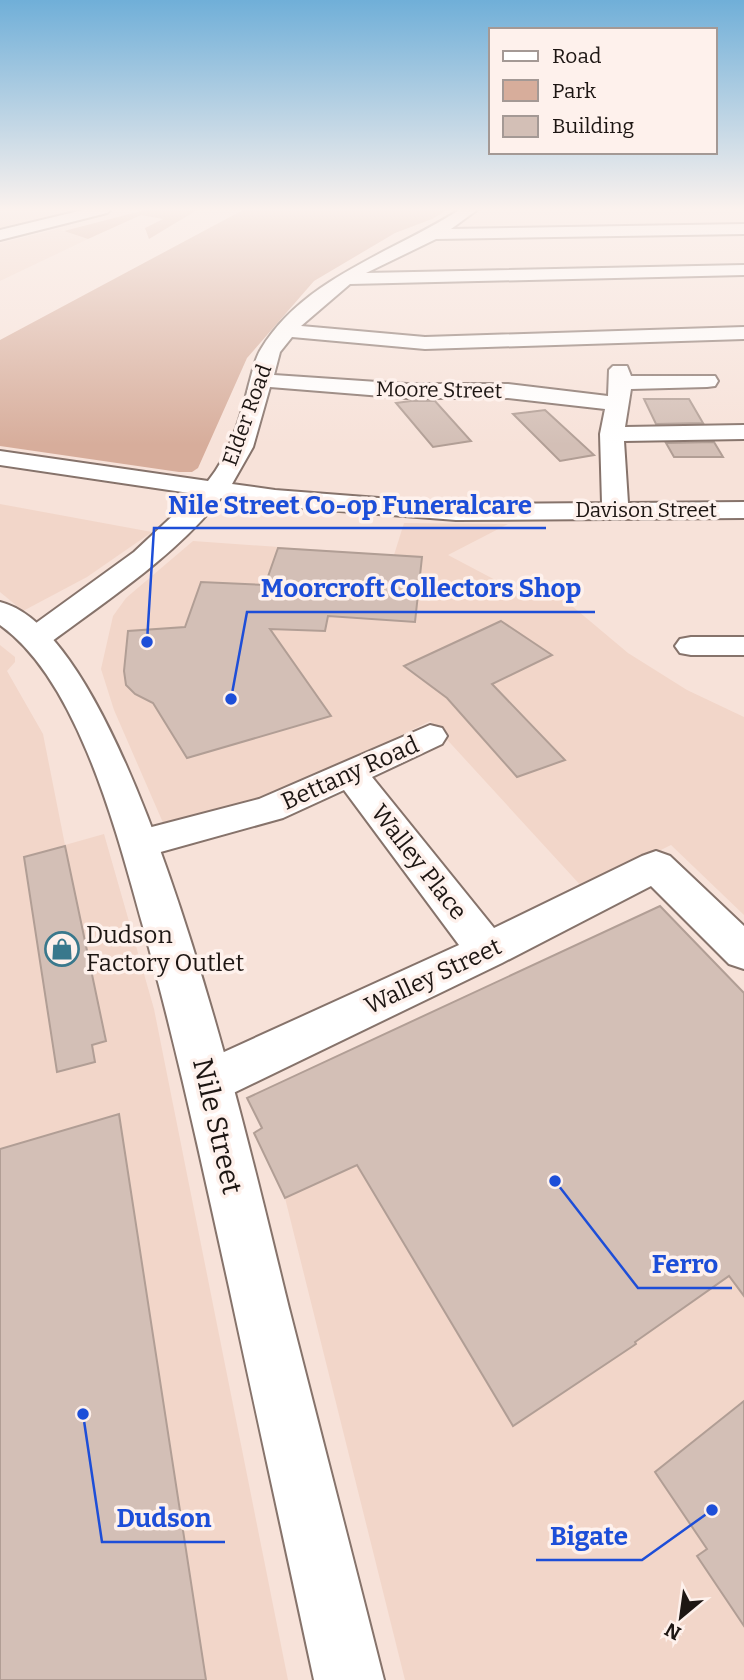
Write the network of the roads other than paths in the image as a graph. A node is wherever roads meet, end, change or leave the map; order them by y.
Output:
1 (333, 288) edge
2 (744, 332) edge
3 (277, 342) junction
4 (707, 381) dead end
5 (619, 386) junction
6 (258, 391) junction
7 (744, 432) edge
8 (612, 434) junction
9 (0, 458) edge
10 (214, 490) junction
11 (614, 505) junction
12 (744, 510) edge
13 (18, 625) edge
14 (691, 646) dead end
15 (744, 646) edge
16 (430, 736) dead end
17 (350, 773) junction
18 (139, 844) junction
19 (487, 951) junction
20 (744, 952) edge
21 (208, 1082) junction
22 (349, 1680) edge

1 - 3 street, Elder Road
2 - 3 street
3 - 6 street, Elder Road
4 - 5 street, Moore Street
5 - 6 street, Moore Street
5 - 8 street
6 - 10 street, Elder Road
7 - 8 street
8 - 11 street
9 - 10 street, Davison Street
10 - 11 street, Davison Street
10 - 13 street, Elder Road
11 - 12 street, Davison Street
13 - 18 street, Nile Street
14 - 15 street
16 - 17 street, Bettany Road
17 - 18 street, Bettany Road
17 - 19 street, Walley Place
18 - 21 street, Nile Street
19 - 20 street, Walley Street
19 - 21 street, Walley Street
21 - 22 street, Nile Street

